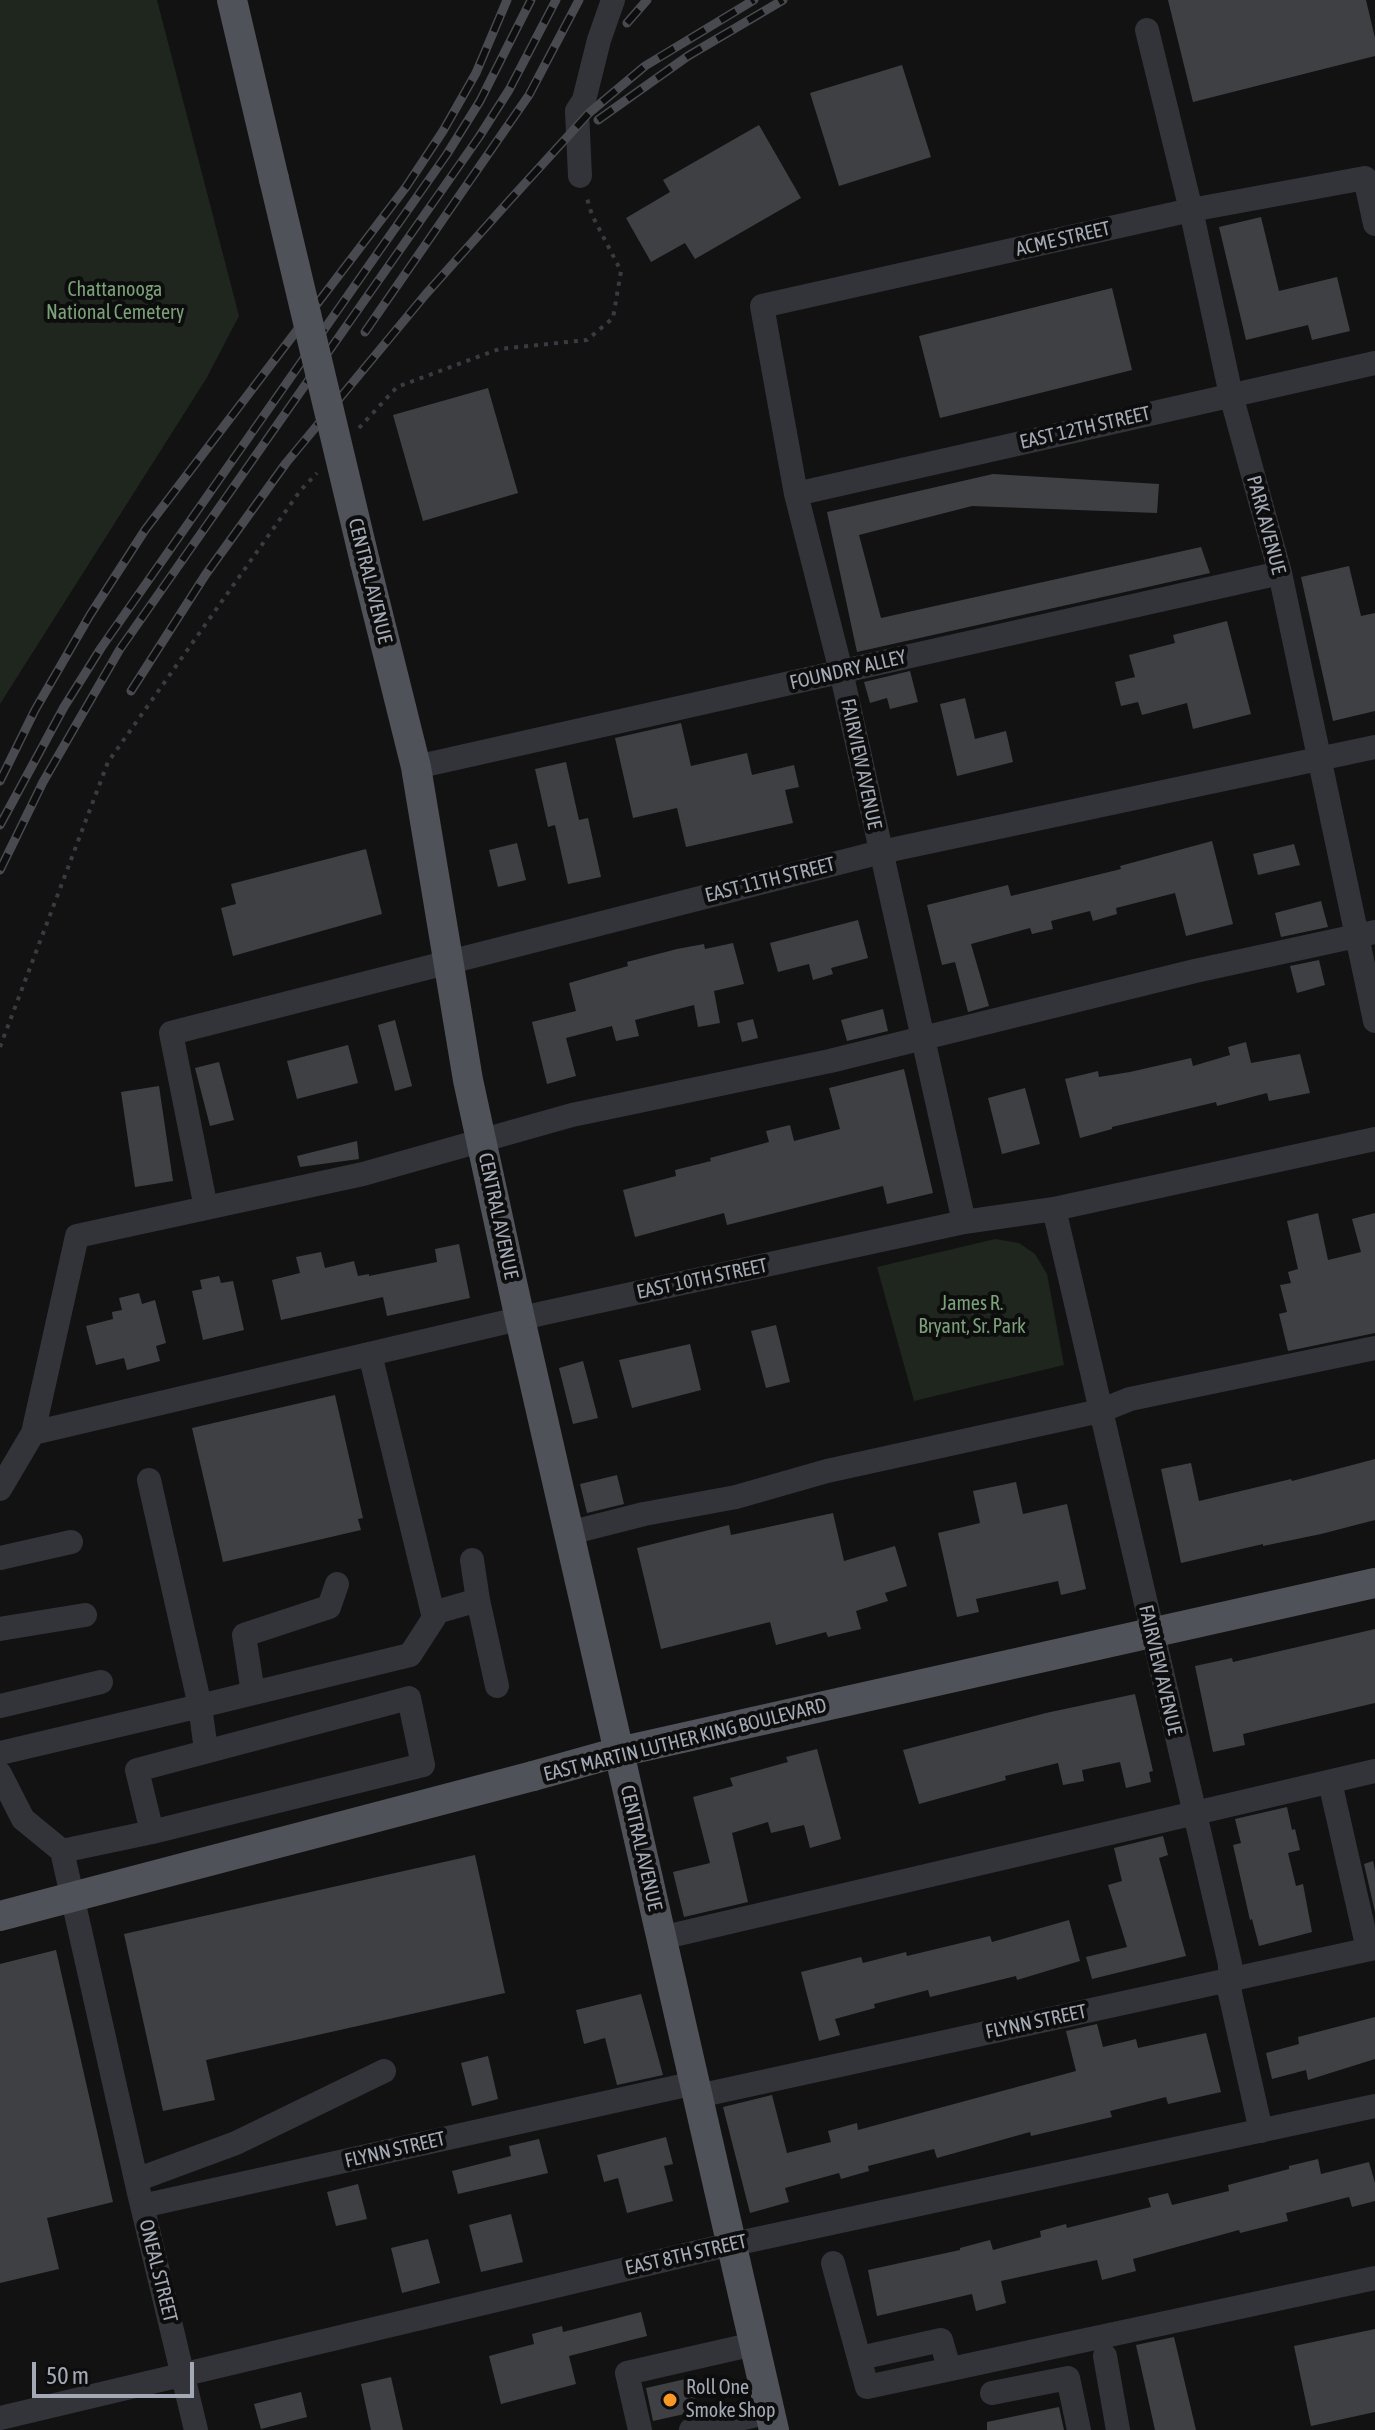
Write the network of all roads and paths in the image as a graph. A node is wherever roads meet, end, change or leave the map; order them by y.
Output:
1 (232, 0) edge
2 (613, 0) edge
3 (1147, 30) dead end
4 (580, 176) joint
5 (1191, 210) junction
6 (1375, 224) edge
7 (762, 306) joint
8 (1375, 363) edge
9 (1231, 395) junction
10 (354, 433) dead end
11 (321, 468) dead end
12 (796, 494) junction
13 (1280, 573) junction
14 (841, 671) junction
15 (1375, 747) edge
16 (1318, 760) junction
17 (416, 767) junction
18 (881, 852) junction
19 (1366, 934) edge
20 (450, 961) junction
21 (1375, 1021) edge
22 (922, 1037) junction
23 (0, 1047) edge
24 (1375, 1139) edge
25 (482, 1140) junction
26 (206, 1208) junction
27 (1054, 1209) junction
28 (964, 1222) junction
29 (520, 1319) junction
30 (1375, 1348) edge
31 (370, 1354) junction
32 (1100, 1411) junction
33 (33, 1433) junction
34 (149, 1480) dead end
35 (0, 1489) edge
36 (569, 1533) junction
37 (71, 1542) dead end
38 (0, 1558) edge
39 (472, 1560) dead end
40 (1375, 1583) edge
41 (337, 1584) dead end
42 (478, 1600) junction
43 (433, 1613) junction
44 (85, 1615) dead end
45 (0, 1629) edge
46 (1151, 1632) junction
47 (101, 1682) dead end
48 (497, 1686) dead end
49 (253, 1693) junction
50 (0, 1706) edge
51 (200, 1706) junction
52 (206, 1750) junction
53 (619, 1752) junction
54 (0, 1753) edge
55 (1375, 1771) edge
56 (0, 1774) edge
57 (1330, 1782) junction
58 (1194, 1813) junction
59 (152, 1832) junction
60 (62, 1851) junction
61 (0, 1916) edge
62 (661, 1938) junction
63 (1372, 1949) edge
64 (1231, 1979) junction
65 (384, 2071) dead end
66 (696, 2090) junction
67 (1375, 2106) edge
68 (1261, 2131) junction
69 (136, 2180) junction
70 (142, 2206) junction
71 (732, 2244) junction
72 (833, 2263) dead end
73 (1375, 2278) edge
74 (754, 2344) junction
75 (1105, 2356) dead end
76 (184, 2374) junction
77 (992, 2393) dead end
78 (0, 2418) edge
79 (772, 2421) edge
80 (719, 2427) edge
81 (196, 2430) edge
82 (640, 2430) edge
83 (691, 2430) edge
84 (1079, 2430) edge
85 (1118, 2430) edge

1 - 17 main road, CENTRAL AVENUE, bridge
2 - 4 street
3 - 5 street, PARK AVENUE
4 - 10 path
5 - 6 street, ACME STREET
5 - 7 street, ACME STREET
5 - 9 street, PARK AVENUE
7 - 12 street, FAIRVIEW AVENUE
8 - 9 street, EAST 12TH STREET
9 - 12 street, EAST 12TH STREET
9 - 13 street, PARK AVENUE
11 - 23 path
12 - 14 street, FAIRVIEW AVENUE
13 - 14 street, FOUNDRY ALLEY
13 - 16 street, PARK AVENUE
14 - 17 street, FOUNDRY ALLEY
14 - 18 street, FAIRVIEW AVENUE
15 - 16 street, EAST 11TH STREET
16 - 18 street, EAST 11TH STREET
16 - 19 street, PARK AVENUE
17 - 20 main road, CENTRAL AVENUE
18 - 20 street, EAST 11TH STREET
18 - 22 street, FAIRVIEW AVENUE
19 - 21 street, PARK AVENUE
19 - 22 street
20 - 25 main road, CENTRAL AVENUE
20 - 26 street, EAST 11TH STREET
22 - 25 street
22 - 28 street, FAIRVIEW AVENUE
24 - 27 street, EAST 10TH STREET
25 - 26 street
25 - 29 main road, CENTRAL AVENUE
26 - 33 street
27 - 28 street, EAST 10TH STREET
27 - 32 street, FAIRVIEW AVENUE
28 - 29 street, EAST 10TH STREET
29 - 31 street, EAST 10TH STREET
29 - 36 main road, CENTRAL AVENUE
30 - 32 street
31 - 33 street, EAST 10TH STREET
31 - 43 street
32 - 36 street
32 - 46 street, FAIRVIEW AVENUE
33 - 35 street
34 - 51 street
36 - 53 main road, CENTRAL AVENUE
37 - 38 street
39 - 42 street
40 - 46 main road, EAST MARTIN LUTHER KING BOULEVARD
41 - 49 street
42 - 43 street
42 - 48 street
43 - 49 street
44 - 45 street
46 - 53 main road, EAST MARTIN LUTHER KING BOULEVARD
46 - 58 street, FAIRVIEW AVENUE
47 - 50 street
49 - 51 street
51 - 52 street
51 - 54 street
52 - 59 street
52 - 59 street
53 - 61 main road, EAST MARTIN LUTHER KING BOULEVARD, bridge
53 - 62 main road, CENTRAL AVENUE
55 - 57 street
56 - 60 street
57 - 58 street
57 - 63 street
58 - 62 street
58 - 64 street, FAIRVIEW AVENUE
59 - 60 street
60 - 69 street, ONEAL STREET
62 - 66 main road, CENTRAL AVENUE
63 - 64 street, FLYNN STREET
64 - 66 street, FLYNN STREET
64 - 68 street, FAIRVIEW AVENUE
65 - 69 street
66 - 70 street, FLYNN STREET
66 - 71 main road, CENTRAL AVENUE
67 - 68 street, EAST 8TH STREET
68 - 71 street, EAST 8TH STREET
69 - 70 street, ONEAL STREET
70 - 76 street, ONEAL STREET
71 - 74 main road, CENTRAL AVENUE
71 - 76 street, EAST 8TH STREET
72 - 73 street
74 - 79 main road, CENTRAL AVENUE
74 - 82 street
75 - 85 street
76 - 78 street, EAST 8TH STREET
76 - 81 street, ONEAL STREET
77 - 84 street
79 - 80 street
80 - 83 street

